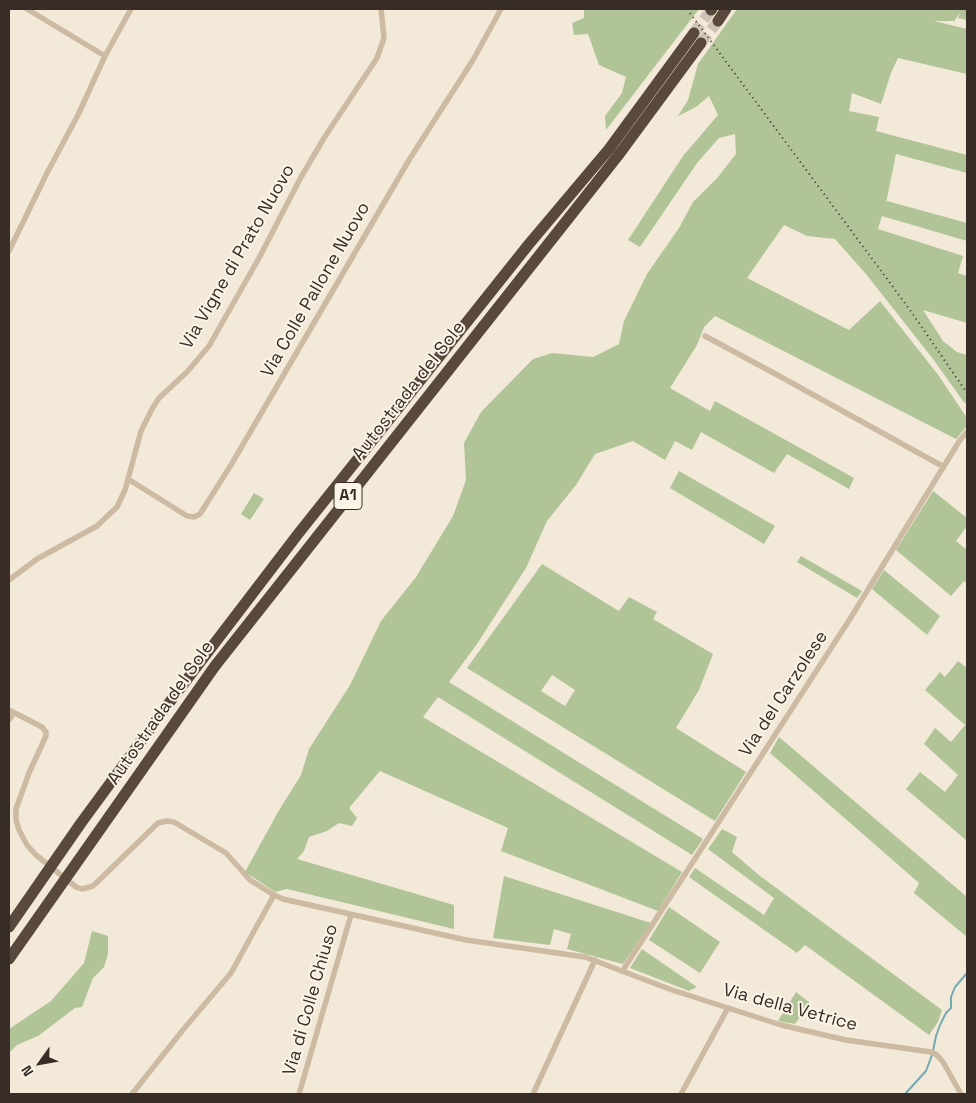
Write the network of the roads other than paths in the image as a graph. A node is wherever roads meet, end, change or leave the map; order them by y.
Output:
1 (27, 9) edge
2 (132, 9) edge
3 (381, 9) edge
4 (501, 9) edge
5 (726, 9) edge
6 (718, 21) tunnel mouth
7 (694, 33) tunnel mouth
8 (701, 44) tunnel mouth
9 (105, 56) junction
10 (9, 251) edge
11 (705, 336) dead end
12 (967, 432) edge
13 (944, 467) junction
14 (128, 478) junction
15 (9, 580) edge
16 (11, 711) edge
17 (9, 720) edge
18 (274, 895) junction
19 (351, 915) junction
20 (9, 927) edge
21 (9, 959) edge
22 (595, 960) junction
23 (623, 970) junction
24 (728, 1008) junction
25 (132, 1094) edge
26 (299, 1094) edge
27 (533, 1094) edge
28 (681, 1094) edge
29 (961, 1094) edge

1 - 9 street
2 - 9 street
3 - 14 street, Via Vigne di Prato Nuovo
4 - 14 street, Via Colle Pallone Nuovo
5 - 6 highway
7 - 20 highway, Autostrada del Sole / A1
8 - 21 highway, Autostrada del Sole / A1
9 - 10 street
11 - 13 street
12 - 13 street, Via del Carzolese
13 - 23 street, Via del Carzolese
14 - 15 street, Via Vigne di Prato Nuovo
16 - 17 street
16 - 18 street
18 - 19 street, Via della Vetrice
18 - 25 street
19 - 22 street, Via della Vetrice
19 - 26 street, Via di Colle Chiuso
22 - 23 street, Via della Vetrice
22 - 27 street
23 - 24 street, Via della Vetrice
24 - 28 street
24 - 29 street, Via della Vetrice

